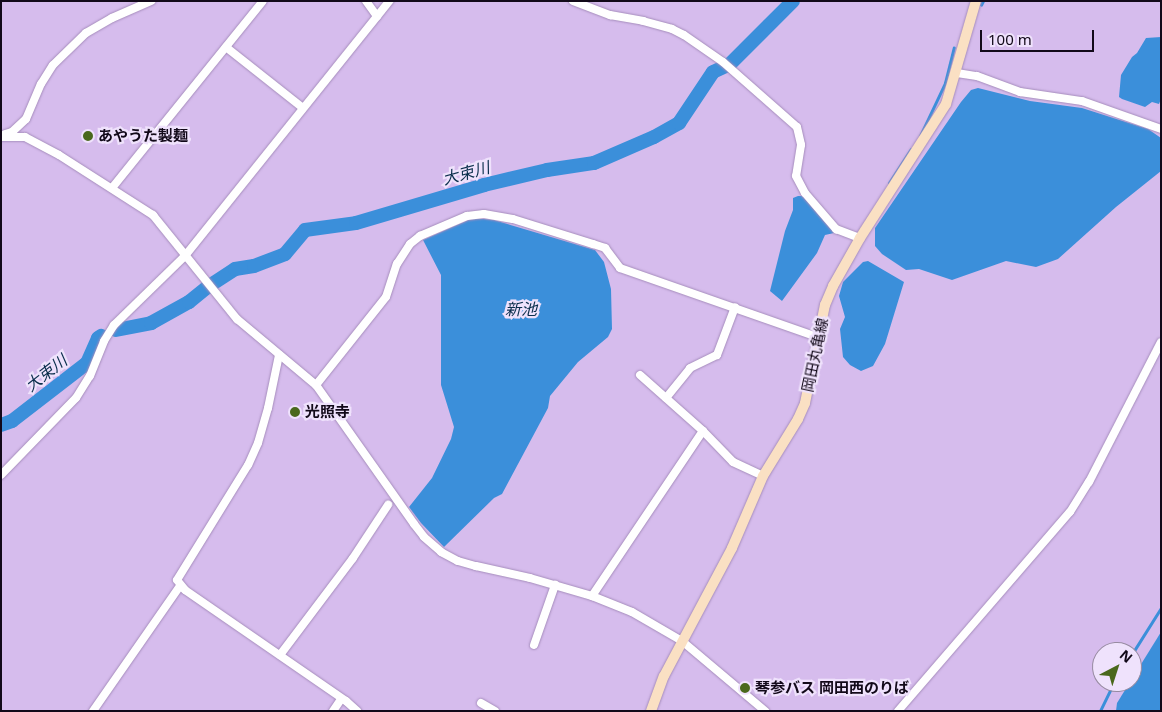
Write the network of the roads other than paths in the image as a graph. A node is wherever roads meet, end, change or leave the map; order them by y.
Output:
1 (151, 1) edge
2 (366, 1) edge
3 (389, 1) edge
4 (573, 1) edge
5 (976, 1) edge
6 (258, 3) edge
7 (377, 16) junction
8 (226, 47) junction
9 (957, 73) junction
10 (303, 108) junction
11 (1161, 129) edge
12 (1, 136) edge
13 (112, 188) junction
14 (860, 238) junction
15 (185, 256) junction
16 (735, 308) junction
17 (817, 337) junction
18 (1161, 342) edge
19 (279, 355) junction
20 (640, 376) dead end
21 (316, 385) junction
22 (666, 398) junction
23 (703, 430) junction
24 (1, 475) edge
25 (763, 476) junction
26 (388, 505) dead end
27 (556, 585) junction
28 (180, 586) junction
29 (592, 596) junction
30 (682, 640) junction
31 (534, 645) dead end
32 (280, 655) junction
33 (341, 699) junction
34 (481, 702) dead end
35 (94, 711) edge
36 (333, 711) edge
37 (356, 711) edge
38 (496, 711) edge
39 (651, 711) edge
40 (765, 711) edge
41 (898, 711) edge

1 - 12 street
2 - 7 street
3 - 7 street
4 - 14 street
5 - 9 main road, 岡田丸亀線
6 - 8 street
7 - 10 street
8 - 10 street
8 - 13 street
9 - 11 street
9 - 14 main road, 岡田丸亀線
10 - 15 street
12 - 13 street
13 - 15 street
14 - 17 main road, 岡田丸亀線
15 - 19 street
15 - 24 street
16 - 17 street
16 - 21 street
16 - 22 street
17 - 25 main road, 岡田丸亀線
18 - 41 street
19 - 21 street
19 - 28 street
20 - 22 street
21 - 27 street
22 - 23 street
23 - 25 street
23 - 29 street
25 - 30 main road, 岡田丸亀線
26 - 32 street
27 - 29 street
27 - 31 street
28 - 32 street
28 - 35 street
29 - 30 street
30 - 39 main road, 岡田丸亀線
30 - 40 street
32 - 33 street
33 - 36 street
33 - 37 street
34 - 38 street

